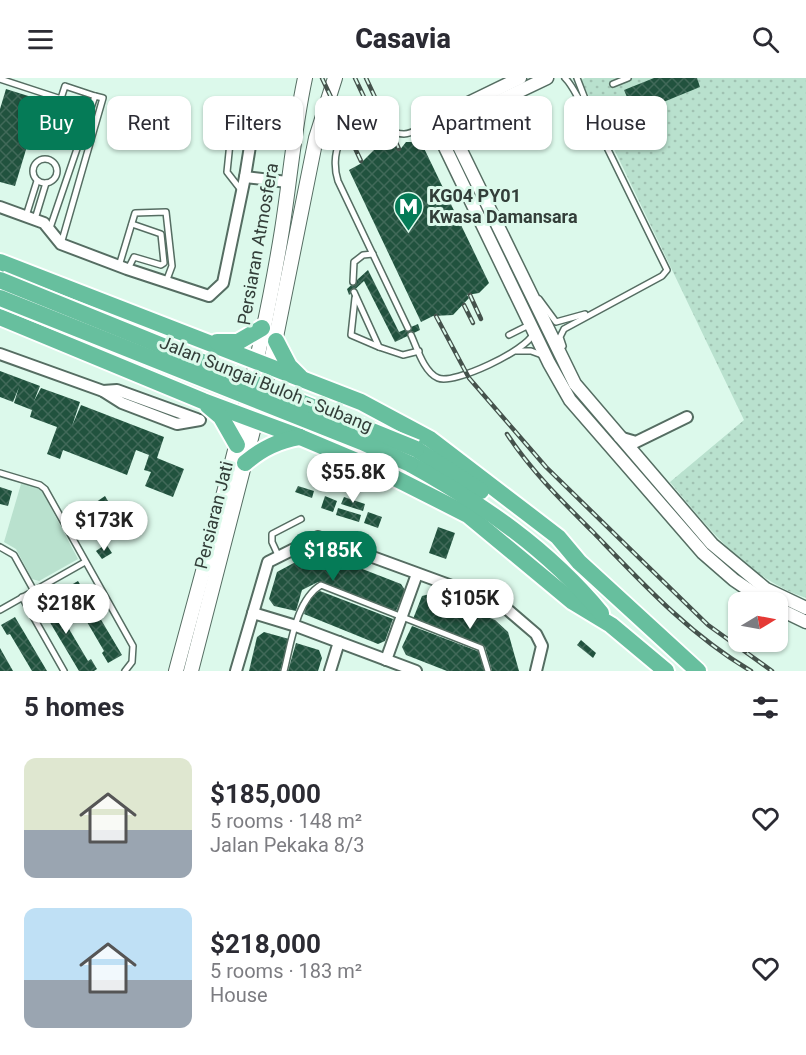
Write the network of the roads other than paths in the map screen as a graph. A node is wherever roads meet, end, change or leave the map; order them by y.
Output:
1 (305, 78) edge
2 (335, 78) edge
3 (520, 78) edge
4 (547, 78) edge
5 (565, 78) edge
6 (577, 78) edge
7 (628, 78) edge
8 (0, 79) edge
9 (613, 84) dead end
10 (52, 96) edge
11 (62, 96) edge
12 (95, 96) joint
13 (483, 96) edge
14 (509, 96) edge
15 (577, 96) edge
16 (584, 96) edge
17 (95, 126) edge
18 (411, 131) edge
19 (77, 150) edge
20 (88, 150) edge
21 (229, 150) edge
22 (250, 150) edge
23 (446, 150) edge
24 (461, 150) edge
25 (608, 150) edge
26 (245, 177) junction
27 (37, 181) junction
28 (287, 182) junction
29 (46, 183) junction
30 (242, 192) junction
31 (0, 207) edge
32 (31, 218) junction
33 (132, 224) junction
34 (50, 228) junction
35 (62, 244) junction
36 (373, 254) junction
37 (0, 262) edge
38 (123, 268) junction
39 (0, 280) edge
40 (353, 282) dead end
41 (166, 283) junction
42 (530, 293) junction
43 (0, 298) edge
44 (590, 313) junction
45 (0, 317) edge
46 (532, 327) junction
47 (262, 328) junction
48 (408, 328) dead end
49 (411, 335) dead end
50 (509, 335) dead end
51 (201, 340) junction
52 (276, 341) junction
53 (380, 348) junction
54 (222, 349) junction
55 (419, 351) junction
56 (516, 351) junction
57 (0, 354) edge
58 (549, 363) junction
59 (262, 364) junction
60 (568, 373) junction
61 (308, 381) junction
62 (104, 391) junction
63 (185, 394) junction
64 (203, 401) junction
65 (687, 417) dead end
66 (250, 418) junction
67 (300, 437) junction
68 (619, 437) junction
69 (636, 442) junction
70 (237, 445) junction
71 (638, 458) junction
72 (245, 463) junction
73 (0, 473) edge
74 (301, 519) dead end
75 (0, 547) edge
76 (278, 555) junction
77 (86, 562) junction
78 (579, 562) junction
79 (417, 574) junction
80 (34, 591) junction
81 (752, 592) edge
82 (22, 597) junction
83 (806, 608) edge
84 (0, 609) edge
85 (253, 613) junction
86 (788, 613) edge
87 (402, 616) junction
88 (806, 622) edge
89 (611, 625) junction
90 (296, 626) junction
91 (339, 642) junction
92 (386, 660) junction
93 (64, 671) edge
94 (125, 671) edge
95 (176, 671) edge
96 (191, 671) edge
97 (236, 671) edge
98 (284, 671) edge
99 (330, 671) edge
100 (416, 671) edge
101 (488, 671) edge
102 (536, 671) edge
103 (666, 671) edge
104 (698, 671) edge

1 - 28 main road, Persiaran Atmosfera
2 - 52 main road, Persiaran Atmosfera
3 - 13 street
4 - 14 street
5 - 15 lane
6 - 16 lane
7 - 9 lane
8 - 10 lane
11 - 12 lane
12 - 17 lane
18 - 36 lane
19 - 34 lane
20 - 35 lane
21 - 30 lane
22 - 26 street
23 - 46 street
24 - 42 street
25 - 44 lane
26 - 28 street
26 - 30 street
27 - 29 lane
27 - 29 lane
27 - 32 lane
28 - 47 main road, Persiaran Atmosfera
29 - 32 lane
30 - 41 street
31 - 32 street
32 - 34 street
33 - 38 lane
33 - 38 lane
33 - 41 lane
34 - 35 street
35 - 38 street
36 - 40 lane
36 - 48 lane
37 - 51 highway, Jalan Sungai Buloh - Subang
38 - 41 street
39 - 78 highway, Jalan Sungai Buloh - Subang, bridge
42 - 44 lane
42 - 60 street
43 - 89 highway, Jalan Sungai Buloh - Subang, bridge
44 - 60 lane
45 - 63 highway, Jalan Sungai Buloh - Subang
46 - 50 lane
46 - 56 lane
46 - 58 street
47 - 51 highway
47 - 59 main road, Persiaran Atmosfera
49 - 55 lane
51 - 54 highway, Jalan Sungai Buloh - Subang
52 - 59 main road, Persiaran Atmosfera
52 - 61 highway
53 - 53 lane
53 - 55 lane
54 - 59 highway, Jalan Sungai Buloh - Subang
54 - 63 highway
55 - 56 lane
56 - 58 lane
57 - 62 street
58 - 81 street
59 - 61 highway, Jalan Sungai Buloh - Subang
59 - 66 main road, Persiaran Atmosfera
60 - 68 street
61 - 67 highway
61 - 78 highway, Jalan Sungai Buloh - Subang
62 - 62 street
63 - 64 highway, Jalan Sungai Buloh - Subang
64 - 66 highway, Jalan Sungai Buloh - Subang
64 - 70 highway, Jalan Sungai Buloh - Subang
65 - 69 street
66 - 67 highway, Jalan Sungai Buloh - Subang
66 - 70 main road, Persiaran Jati
66 - 72 main road, Persiaran Jati
67 - 72 highway
67 - 89 highway, Jalan Sungai Buloh - Subang
68 - 69 street
68 - 71 street
69 - 71 street
70 - 95 main road, Persiaran Jati
71 - 83 street
72 - 96 main road, Persiaran Jati
73 - 77 lane
74 - 76 lane
75 - 80 lane
76 - 79 street
76 - 85 street
77 - 80 lane
77 - 94 lane
78 - 104 highway, Jalan Sungai Buloh - Subang
79 - 87 street
79 - 102 street
80 - 82 lane
82 - 84 lane
82 - 93 lane
85 - 90 street
85 - 97 street
86 - 88 street
87 - 90 lane
87 - 92 street
87 - 101 lane
89 - 103 highway, Jalan Sungai Buloh - Subang
90 - 91 street
90 - 98 lane
91 - 92 street
91 - 99 street
92 - 100 street

